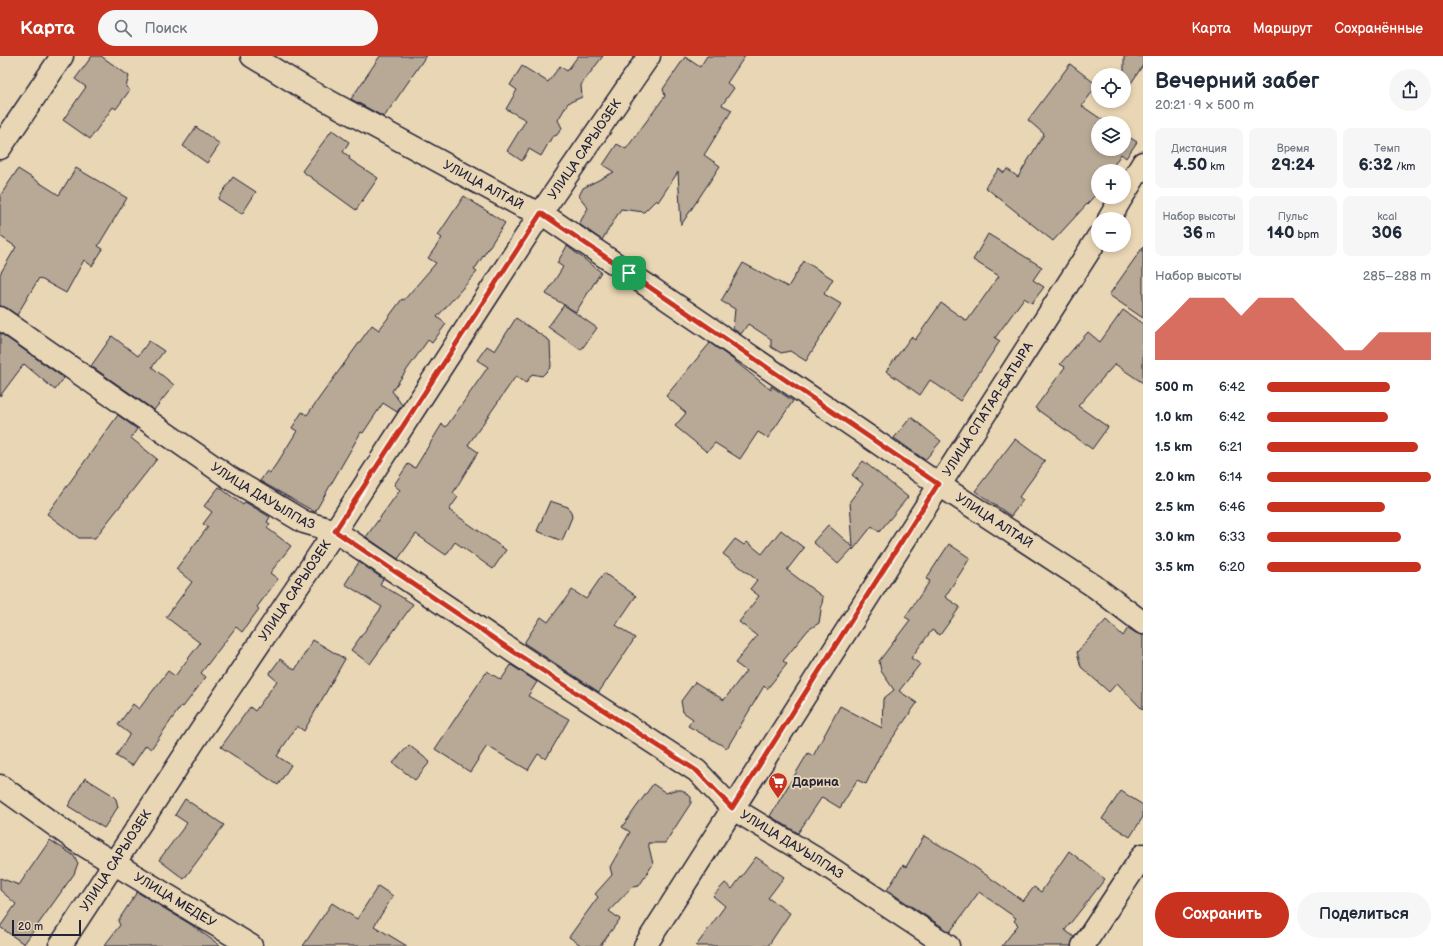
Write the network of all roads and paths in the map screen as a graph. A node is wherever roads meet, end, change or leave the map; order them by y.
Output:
1 (62, 56) edge
2 (252, 56) edge
3 (649, 56) edge
4 (0, 148) edge
5 (1143, 163) edge
6 (1131, 183) edge
7 (541, 213) junction
8 (1091, 248) edge
9 (0, 318) edge
10 (938, 484) junction
11 (335, 531) junction
12 (1143, 623) edge
13 (0, 786) edge
14 (732, 808) junction
15 (1143, 855) edge
16 (114, 862) junction
17 (60, 946) edge
18 (251, 946) edge
19 (645, 946) edge
20 (948, 946) edge
21 (1084, 946) edge

1 - 4 street
2 - 7 street, УЛИЦА АЛТАЙ
3 - 7 street, УЛИЦА САРЫОЗЕК
5 - 6 street
7 - 10 street, УЛИЦА АЛТАЙ
7 - 11 street, УЛИЦА САРЫОЗЕК
8 - 10 street, УЛИЦА СПАТАЯ-БАТЫРА
9 - 11 street, УЛИЦА ДАУЫЛПАЗ
10 - 12 street, УЛИЦА АЛТАЙ
10 - 14 street, УЛИЦА СПАТАЯ-БАТЫРА
11 - 14 street, УЛИЦА ДАУЫЛПАЗ
11 - 16 street, УЛИЦА САРЫОЗЕК
13 - 16 street, УЛИЦА МЕДЕУ
14 - 19 street, УЛИЦА СПАТАЯ-БАТЫРА
14 - 20 street, УЛИЦА ДАУЫЛПАЗ
15 - 21 street
16 - 17 street, УЛИЦА САРЫОЗЕК
16 - 18 street, УЛИЦА МЕДЕУ

